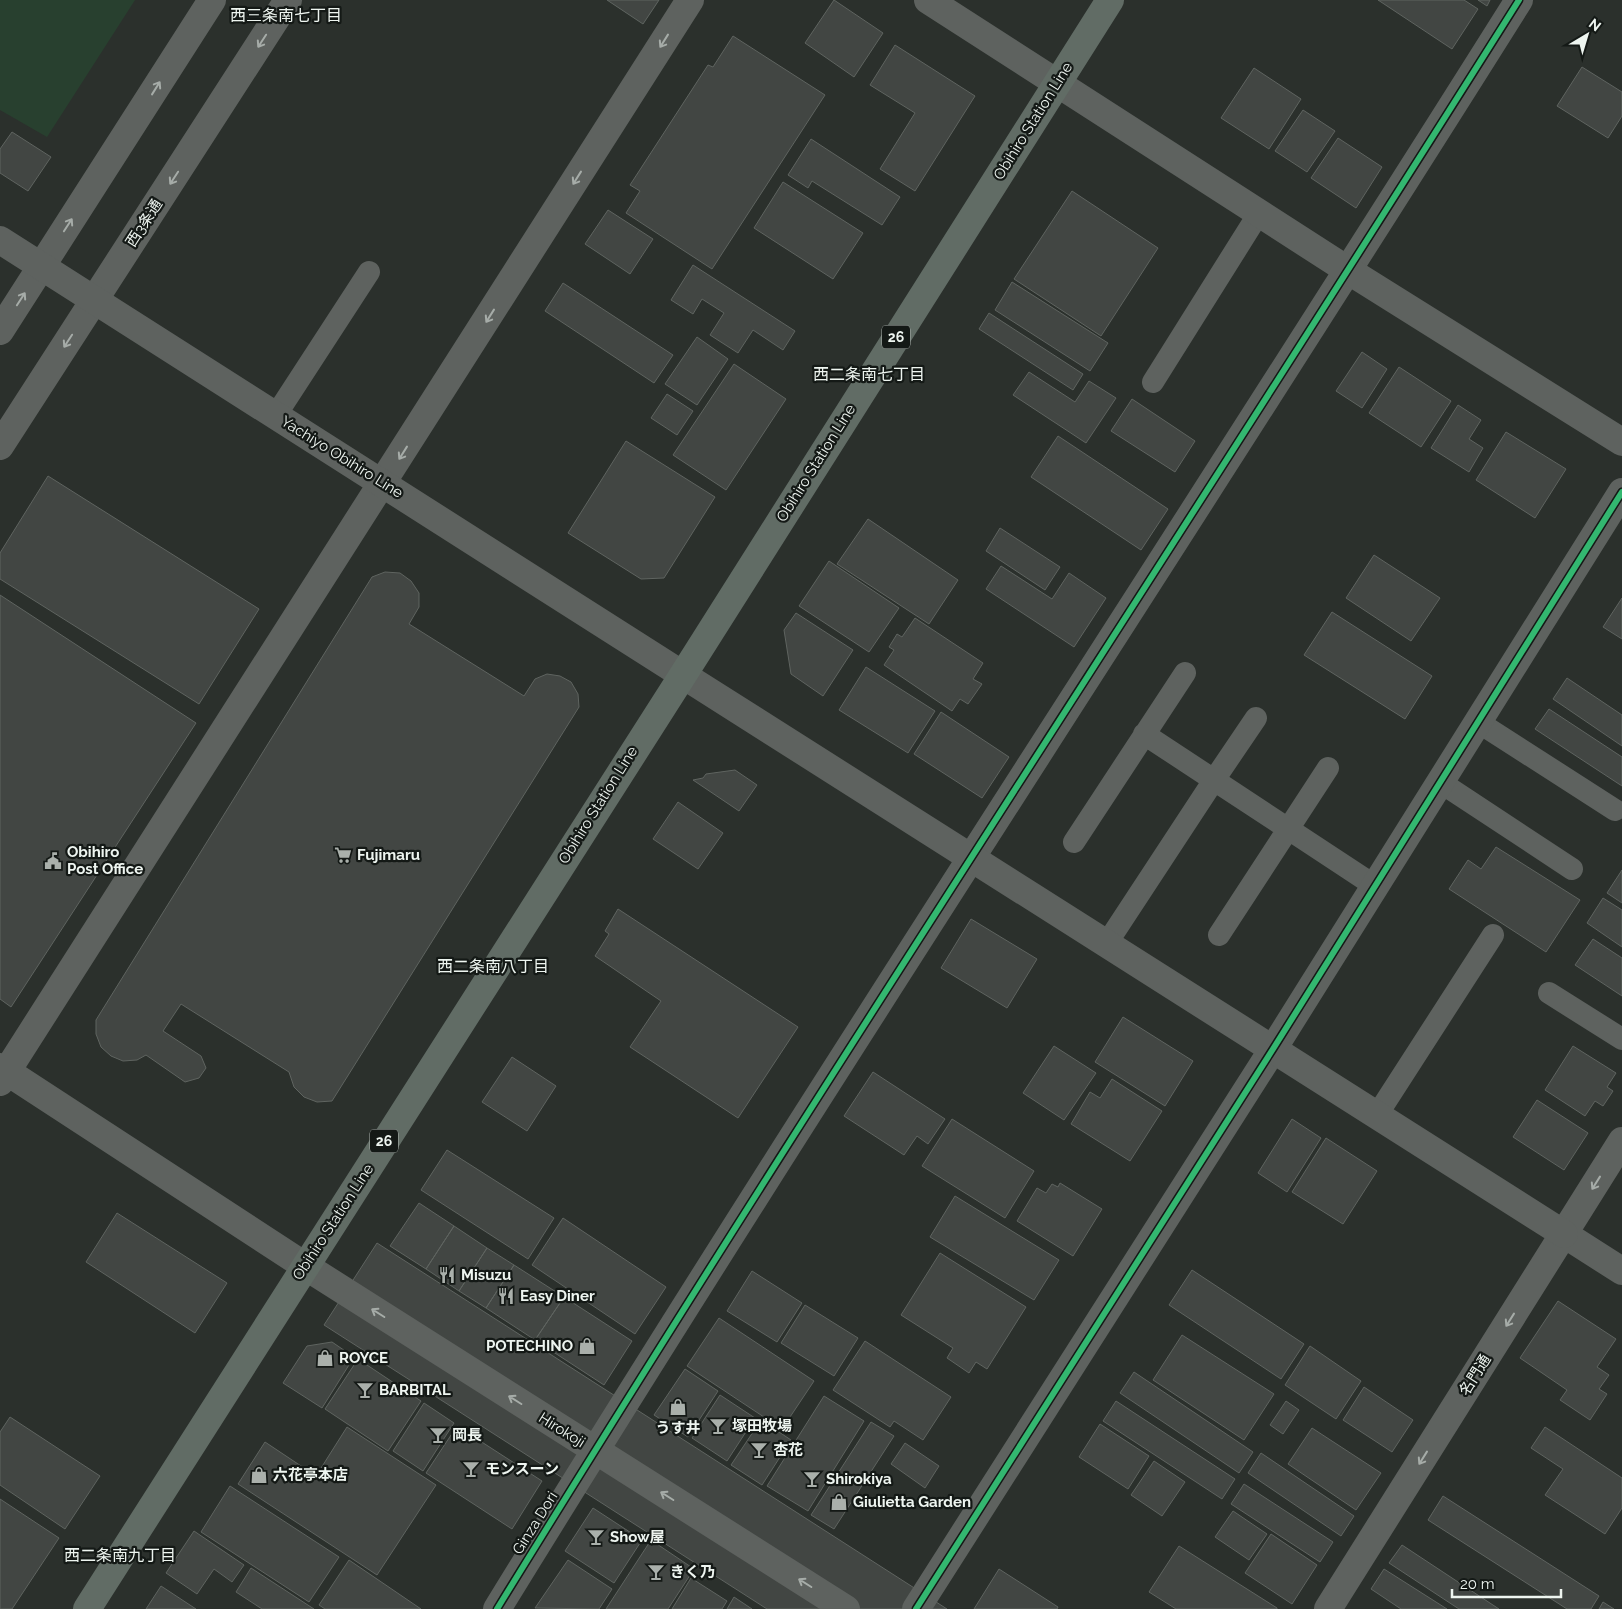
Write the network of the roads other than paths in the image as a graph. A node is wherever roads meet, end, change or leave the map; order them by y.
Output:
1 (212, 0) edge
2 (288, 0) edge
3 (690, 0) edge
4 (928, 0) edge
5 (1110, 0) edge
6 (1519, 0) edge
7 (1057, 83) junction
8 (1259, 213) junction
9 (0, 240) edge
10 (42, 266) junction
11 (1349, 271) junction
12 (369, 272) dead end
13 (94, 300) junction
14 (0, 331) edge
15 (1153, 382) dead end
16 (276, 415) junction
17 (1622, 442) edge
18 (0, 446) edge
19 (384, 483) junction
20 (1622, 492) edge
21 (1185, 673) dead end
22 (683, 675) junction
23 (1256, 718) dead end
24 (1478, 722) junction
25 (1144, 734) junction
26 (1328, 768) dead end
27 (1214, 780) junction
28 (1440, 782) junction
29 (1615, 810) dead end
30 (1288, 829) junction
31 (1074, 842) dead end
32 (971, 857) junction
33 (1572, 868) dead end
34 (1376, 886) junction
35 (1219, 935) dead end
36 (1493, 935) dead end
37 (1107, 943) junction
38 (1549, 992) dead end
39 (1622, 1039) edge
40 (1273, 1049) junction
41 (2, 1074) edge
42 (1377, 1115) junction
43 (1622, 1142) edge
44 (1564, 1234) junction
45 (305, 1266) junction
46 (1622, 1271) edge
47 (595, 1451) junction
48 (87, 1609) edge
49 (497, 1609) edge
50 (846, 1609) edge
51 (916, 1609) edge
52 (1328, 1609) edge

10 -> 1 street
2 -> 13 street, 西3条通
3 -> 19 street
4 - 7 street
5 - 7 main road, Obihiro Station Line / 26
6 - 11 street, Ginza Dori
7 - 8 street
7 - 22 main road, Obihiro Station Line / 26
8 - 11 street
8 - 15 lane
9 - 10 street, Yachiyo Obihiro Line
10 - 13 street, Yachiyo Obihiro Line
14 -> 10 street
11 - 17 street
11 - 32 street, Ginza Dori
12 - 16 lane
13 - 16 street, Yachiyo Obihiro Line
13 -> 18 street, 西3条通
16 - 19 street, Yachiyo Obihiro Line
19 - 22 street, Yachiyo Obihiro Line
19 - 41 street
20 - 24 street
21 - 25 lane
22 - 32 street, Yachiyo Obihiro Line
22 - 45 main road, Obihiro Station Line / 26
23 - 27 lane
24 - 28 street
24 - 29 lane
25 - 27 lane
25 - 31 lane
26 - 30 lane
27 - 30 lane
27 - 37 lane
28 - 33 lane
28 - 34 street
30 - 34 lane
30 - 35 lane
32 - 37 street, Yachiyo Obihiro Line
32 - 47 street, Ginza Dori
34 - 40 street
36 - 42 lane
37 - 40 street, Yachiyo Obihiro Line
38 - 39 lane
40 - 42 street, Yachiyo Obihiro Line
40 - 51 street
41 - 45 street, Hirokoji
42 - 44 street, Yachiyo Obihiro Line
43 -> 44 street, 名門通
44 - 46 street, Yachiyo Obihiro Line
44 -> 52 street, 名門通
47 -> 45 street, Hirokoji
45 - 48 main road, Obihiro Station Line / 26
47 - 49 street, Ginza Dori
50 -> 47 street, Hirokoji

